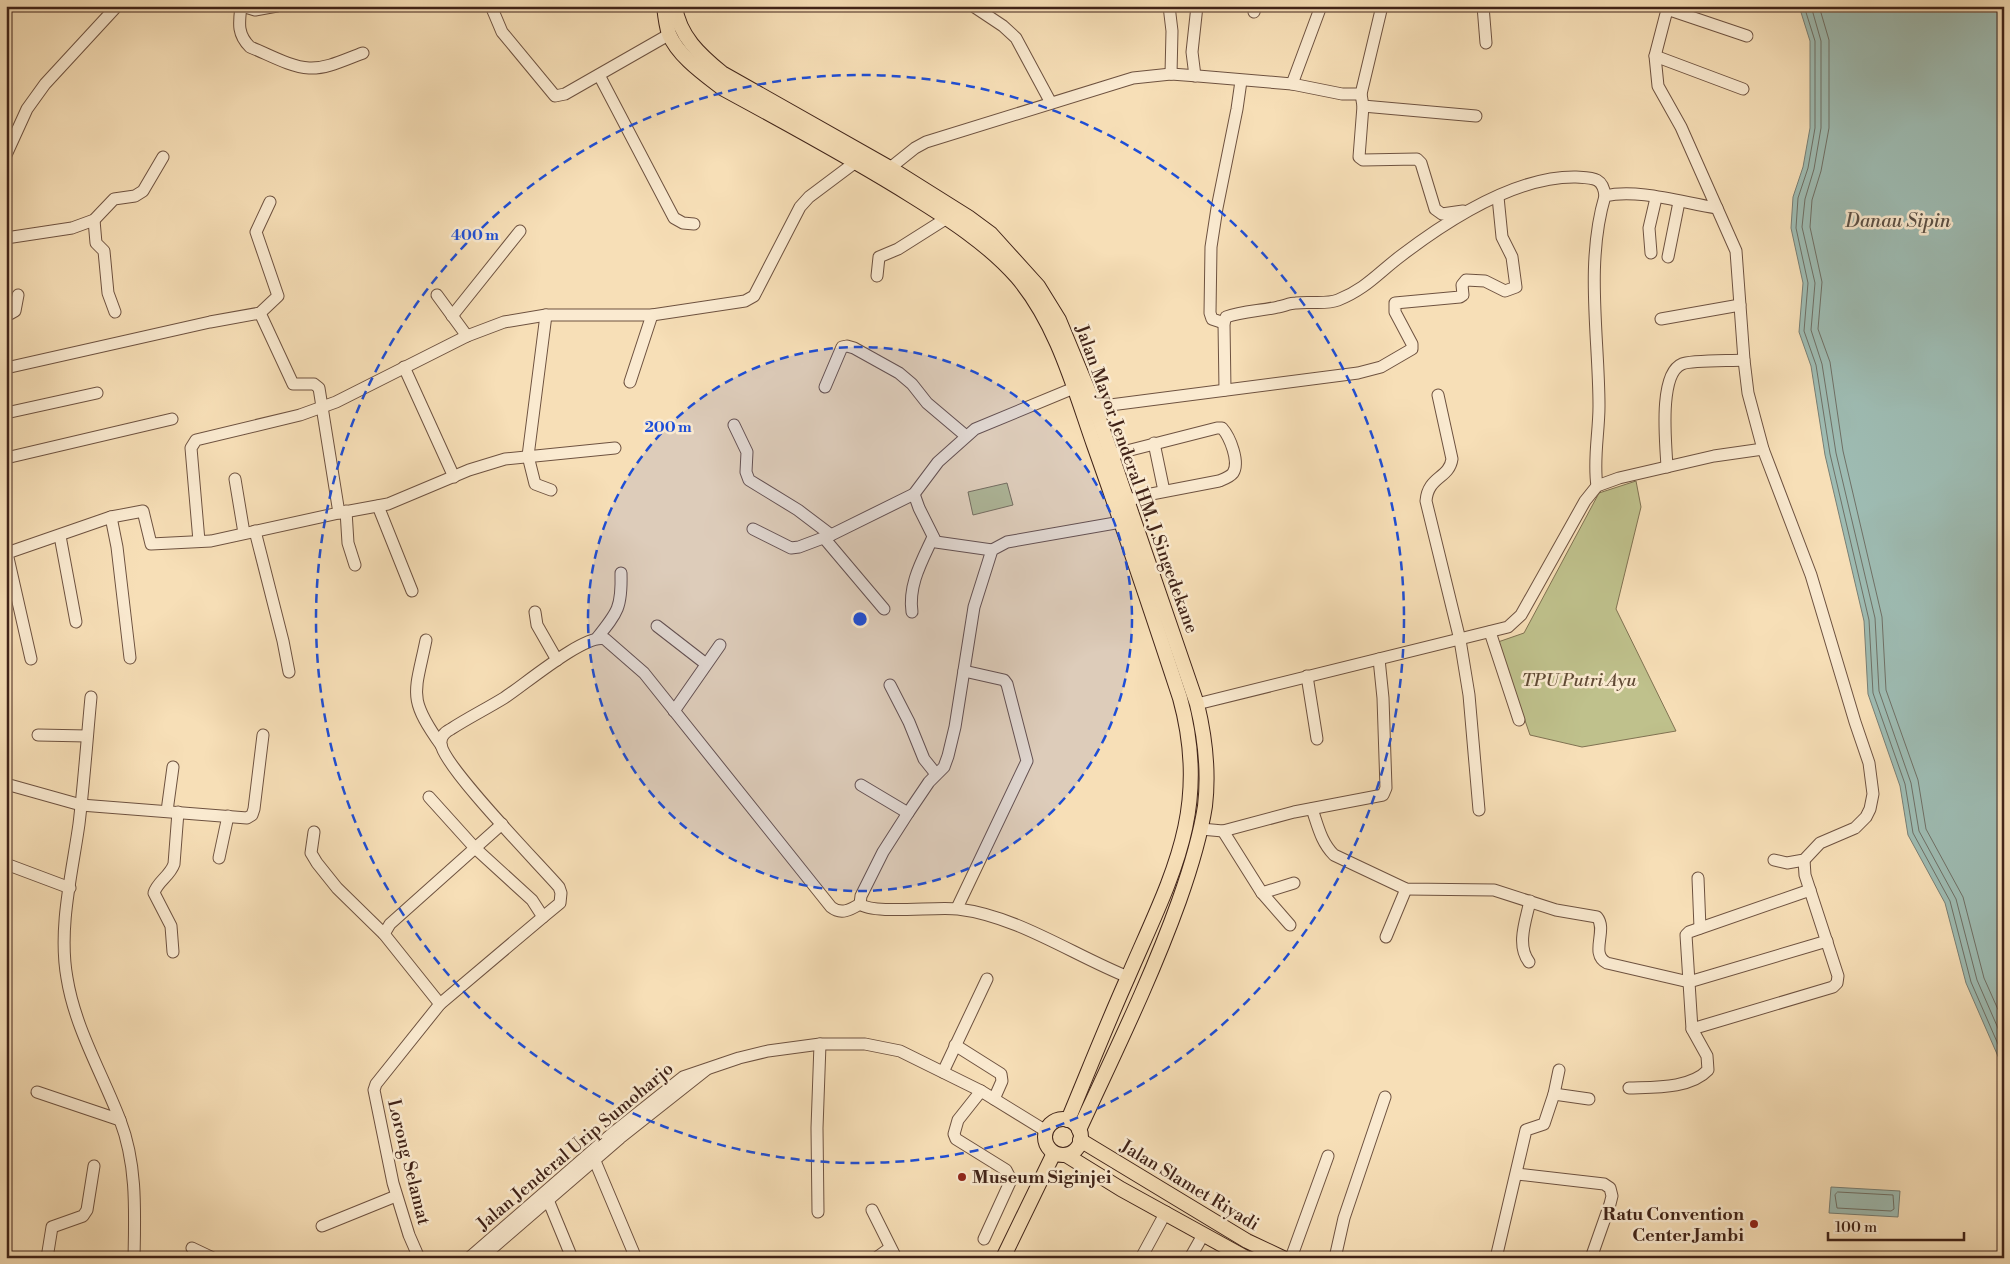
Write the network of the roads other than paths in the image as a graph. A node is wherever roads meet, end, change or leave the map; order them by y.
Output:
1 (117, 6) edge
2 (242, 6) edge
3 (277, 6) edge
4 (491, 6) edge
5 (664, 6) edge
6 (675, 6) edge
7 (973, 6) edge
8 (1169, 6) edge
9 (1196, 6) edge
10 (1321, 6) edge
11 (1382, 6) edge
12 (1483, 6) edge
13 (1667, 7) edge
14 (670, 34) junction
15 (1747, 36) dead end
16 (1486, 43) dead end
17 (362, 53) dead end
18 (1655, 56) junction
19 (1171, 74) junction
20 (599, 75) junction
21 (1195, 76) junction
22 (1241, 81) junction
23 (1292, 84) junction
24 (1743, 89) dead end
25 (1362, 100) junction
26 (1051, 103) junction
27 (1476, 116) dead end
28 (6, 155) edge
29 (163, 157) dead end
30 (857, 162) junction
31 (890, 168) junction
32 (1606, 196) junction
33 (1498, 197) junction
34 (1656, 198) junction
35 (270, 202) dead end
36 (1679, 202) junction
37 (1717, 208) junction
38 (1465, 211) junction
39 (947, 218) junction
40 (94, 220) junction
41 (694, 224) dead end
42 (520, 230) dead end
43 (6, 238) edge
44 (1651, 253) dead end
45 (1668, 257) dead end
46 (877, 276) dead end
47 (18, 295) dead end
48 (437, 295) dead end
49 (1740, 305) junction
50 (115, 312) dead end
51 (260, 313) junction
52 (546, 315) junction
53 (652, 315) junction
54 (6, 316) edge
55 (452, 316) junction
56 (1660, 319) dead end
57 (1224, 323) junction
58 (466, 336) junction
59 (1744, 360) junction
60 (404, 367) junction
61 (6, 368) edge
62 (630, 382) dead end
63 (825, 387) dead end
64 (1074, 388) junction
65 (1225, 390) junction
66 (97, 393) dead end
67 (1438, 395) dead end
68 (323, 407) junction
69 (1095, 407) junction
70 (6, 413) edge
71 (172, 419) dead end
72 (734, 425) dead end
73 (966, 436) junction
74 (1154, 443) junction
75 (615, 448) dead end
76 (1763, 450) junction
77 (1111, 455) junction
78 (528, 456) junction
79 (6, 458) edge
80 (1667, 467) junction
81 (454, 477) junction
82 (235, 479) dead end
83 (1597, 486) junction
84 (550, 490) dead end
85 (1164, 491) junction
86 (914, 494) junction
87 (1128, 501) junction
88 (378, 506) junction
89 (343, 512) junction
90 (111, 517) junction
91 (1121, 522) junction
92 (753, 529) dead end
93 (249, 532) junction
94 (60, 536) junction
95 (827, 536) junction
96 (933, 537) junction
97 (199, 542) junction
98 (992, 550) junction
99 (7, 551) edge
100 (355, 565) dead end
101 (621, 572) dead end
102 (10, 584) edge
103 (1150, 585) junction
104 (412, 591) dead end
105 (1164, 605) junction
106 (884, 609) dead end
107 (1151, 610) junction
108 (535, 612) dead end
109 (912, 612) dead end
110 (76, 622) dead end
111 (657, 626) dead end
112 (1490, 632) junction
113 (596, 638) junction
114 (426, 640) dead end
115 (1460, 640) junction
116 (720, 645) dead end
117 (130, 658) dead end
118 (31, 659) dead end
119 (1379, 659) junction
120 (557, 660) junction
121 (706, 664) junction
122 (964, 671) junction
123 (289, 672) dead end
124 (1307, 676) junction
125 (890, 685) dead end
126 (91, 697) dead end
127 (1197, 704) junction
128 (674, 711) junction
129 (1519, 720) dead end
130 (38, 734) dead end
131 (263, 735) dead end
132 (87, 736) junction
133 (1317, 739) dead end
134 (441, 745) junction
135 (174, 766) dead end
136 (936, 774) junction
137 (6, 784) edge
138 (861, 785) dead end
139 (429, 797) dead end
140 (81, 805) junction
141 (1312, 809) junction
142 (1479, 810) dead end
143 (173, 812) junction
144 (908, 813) junction
145 (228, 816) junction
146 (502, 824) junction
147 (1200, 829) junction
148 (1223, 831) junction
149 (314, 832) dead end
150 (475, 848) junction
151 (219, 858) dead end
152 (1774, 860) dead end
153 (1804, 860) junction
154 (6, 864) edge
155 (1698, 878) dead end
156 (1294, 883) dead end
157 (70, 888) junction
158 (1406, 889) junction
159 (1810, 890) junction
160 (1262, 894) junction
161 (1530, 901) junction
162 (860, 904) junction
163 (956, 908) junction
164 (543, 917) junction
165 (1290, 925) dead end
166 (1700, 928) junction
167 (384, 934) junction
168 (1386, 937) dead end
169 (1827, 941) junction
170 (173, 952) dead end
171 (1529, 962) dead end
172 (1128, 977) junction
173 (987, 979) dead end
174 (1689, 982) junction
175 (440, 1004) junction
176 (1692, 1029) junction
177 (820, 1044) junction
178 (955, 1045) junction
179 (1559, 1070) dead end
180 (942, 1072) junction
181 (1629, 1088) dead end
182 (981, 1091) junction
183 (37, 1092) dead end
184 (1554, 1094) junction
185 (1385, 1097) dead end
186 (994, 1099) junction
187 (1589, 1099) dead end
188 (120, 1120) junction
189 (1068, 1120) junction
190 (1046, 1131) junction
191 (1080, 1135) junction
192 (1060, 1154) junction
193 (593, 1156) junction
194 (1328, 1156) dead end
195 (94, 1166) dead end
196 (1517, 1174) junction
197 (396, 1196) junction
198 (546, 1196) junction
199 (872, 1210) dead end
200 (818, 1212) dead end
201 (1166, 1212) junction
202 (322, 1226) dead end
203 (1203, 1235) junction
204 (984, 1239) dead end
205 (1246, 1241) junction
206 (192, 1248) dead end
207 (893, 1253) edge
208 (635, 1256) dead end
209 (1242, 1256) edge
210 (46, 1258) edge
211 (134, 1258) edge
212 (213, 1258) edge
213 (419, 1258) edge
214 (469, 1258) edge
215 (481, 1258) edge
216 (572, 1258) edge
217 (876, 1258) edge
218 (1003, 1258) edge
219 (1141, 1258) edge
220 (1190, 1258) edge
221 (1283, 1258) edge
222 (1291, 1258) edge
223 (1335, 1258) edge
224 (1496, 1258) edge
225 (1591, 1258) edge

1 - 28 street
2 - 3 street
2 - 17 street
4 - 20 street
5 - 14 main road, Jalan Mayor Jenderal HM. J.Singedekane
6 - 31 main road, Jalan Mayor Jenderal HM. J.Singedekane
7 - 26 street
8 - 19 street
9 - 21 street
10 - 23 street
11 - 25 street
12 - 16 street
13 - 15 street
13 - 18 street
14 - 20 street
14 - 30 main road, Jalan Mayor Jenderal HM. J.Singedekane
18 - 24 street
18 - 37 street
19 - 21 street
19 - 26 street
20 - 41 street
21 - 22 street
22 - 23 street
22 - 57 street
23 - 25 street
25 - 27 street
25 - 38 street
26 - 31 street
29 - 40 street
30 - 39 main road, Jalan Mayor Jenderal HM. J.Singedekane
30 - 53 street
31 - 69 main road, Jalan Mayor Jenderal HM. J.Singedekane
32 - 33 street
32 - 34 street
32 - 83 street
33 - 38 street
33 - 65 street
34 - 36 street
34 - 44 street
35 - 51 street
36 - 37 street
36 - 45 street
37 - 49 street
38 - 57 street
39 - 46 street
39 - 64 main road, Jalan Mayor Jenderal HM. J.Singedekane
40 - 43 street
40 - 50 street
42 - 55 street
47 - 54 street
48 - 55 street
49 - 56 street
49 - 59 street
51 - 61 street
51 - 68 street
52 - 53 street
52 - 58 street
52 - 78 street
53 - 62 street
55 - 58 street
57 - 65 street
58 - 60 street
59 - 76 street
59 - 80 street
60 - 68 street
60 - 81 street
63 - 73 street
64 - 73 street
64 - 91 main road, Jalan Mayor Jenderal HM. J.Singedekane
65 - 69 street
66 - 70 street
67 - 115 street
68 - 89 street
68 - 97 street
69 - 77 main road, Jalan Mayor Jenderal HM. J.Singedekane
71 - 79 street
72 - 95 street
73 - 86 street
74 - 77 street
74 - 85 street
74 - 85 street
75 - 78 street
76 - 80 street
76 - 153 street
77 - 87 main road, Jalan Mayor Jenderal HM. J.Singedekane
78 - 81 street
78 - 84 street
80 - 83 street
81 - 88 street
82 - 93 street
83 - 112 street
85 - 87 street
86 - 95 street
86 - 96 street
87 - 103 main road, Jalan Mayor Jenderal HM. J.Singedekane
88 - 89 street
88 - 104 street
89 - 93 street
89 - 100 street
90 - 94 street
90 - 97 street
90 - 117 street
91 - 98 street
91 - 103 main road, Jalan Mayor Jenderal HM. J.Singedekane
92 - 95 street
93 - 97 street
93 - 123 street
94 - 99 street
94 - 110 street
95 - 106 street
96 - 98 street
96 - 109 street
98 - 122 street
99 - 102 street
101 - 113 street
102 - 118 street
103 - 105 main road, Jalan Mayor Jenderal HM. J.Singedekane
103 - 107 main road, Jalan Mayor Jenderal HM. J.Singedekane
105 - 107 main road
105 - 127 main road, Jalan Mayor Jenderal HM. J.Singedekane
107 - 172 main road, Jalan Mayor Jenderal HM. J.Singedekane
108 - 120 street
111 - 121 street
112 - 115 street
112 - 129 street
113 - 120 street
113 - 128 street
114 - 134 street
115 - 119 street
115 - 142 street
116 - 121 street
119 - 124 street
119 - 141 street
120 - 134 street
121 - 128 street
122 - 136 street
122 - 163 street
124 - 127 street
124 - 133 street
125 - 136 street
126 - 132 street
127 - 147 main road, Jalan Mayor Jenderal HM. J.Singedekane
128 - 162 street
130 - 132 street
131 - 145 street
132 - 140 street
134 - 146 street
135 - 143 street
136 - 144 street
137 - 140 street
138 - 144 street
139 - 150 street
140 - 143 street
140 - 157 street
141 - 148 street
141 - 158 street
143 - 145 street
143 - 170 street
144 - 162 street
145 - 151 street
146 - 150 street
146 - 164 street
147 - 148 street
147 - 191 main road, Jalan Mayor Jenderal HM. J.Singedekane
148 - 160 street
149 - 167 street
150 - 164 street
150 - 167 street
152 - 153 street
153 - 159 street
154 - 157 street
155 - 166 street
156 - 160 street
157 - 188 street
158 - 161 street
158 - 168 street
159 - 166 street
159 - 169 street
160 - 165 street
161 - 171 street
161 - 174 street
162 - 163 street
163 - 172 street
164 - 175 street
166 - 174 street
167 - 175 street
169 - 174 street
169 - 176 street
172 - 189 main road, Jalan Mayor Jenderal HM. J.Singedekane
173 - 178 street
174 - 176 street
175 - 197 street, Lorong Selamat
176 - 181 street
177 - 180 street, Jalan Jenderal Urip Sumoharjo
177 - 193 street, Jalan Jenderal Urip Sumoharjo
177 - 200 street
178 - 180 street
178 - 186 street
179 - 184 street
180 - 182 street, Jalan Jenderal Urip Sumoharjo
182 - 186 street, Jalan Jenderal Urip Sumoharjo
182 - 204 street
183 - 188 street
184 - 187 street
184 - 196 street
185 - 223 street
186 - 190 street, Jalan Jenderal Urip Sumoharjo
188 - 211 street
189 - 190 main road
189 - 191 main road
190 - 192 main road
191 - 192 main road
191 - 205 main road, Jalan Slamet Riyadi
192 - 201 main road, Jalan Slamet Riyadi
192 - 218 main road
193 - 198 street, Jalan Jenderal Urip Sumoharjo
193 - 208 street
194 - 222 street
195 - 210 street
196 - 224 street
196 - 225 street
197 - 202 street
197 - 213 street, Lorong Selamat
198 - 214 street, Jalan Jenderal Urip Sumoharjo
198 - 215 street, Jalan Jenderal Urip Sumoharjo
198 - 216 street
199 - 207 street
201 - 203 main road, Jalan Slamet Riyadi
201 - 219 street
203 - 209 main road, Jalan Slamet Riyadi
203 - 220 street
205 - 209 main road
205 - 221 main road, Jalan Slamet Riyadi
206 - 212 street
207 - 217 street

